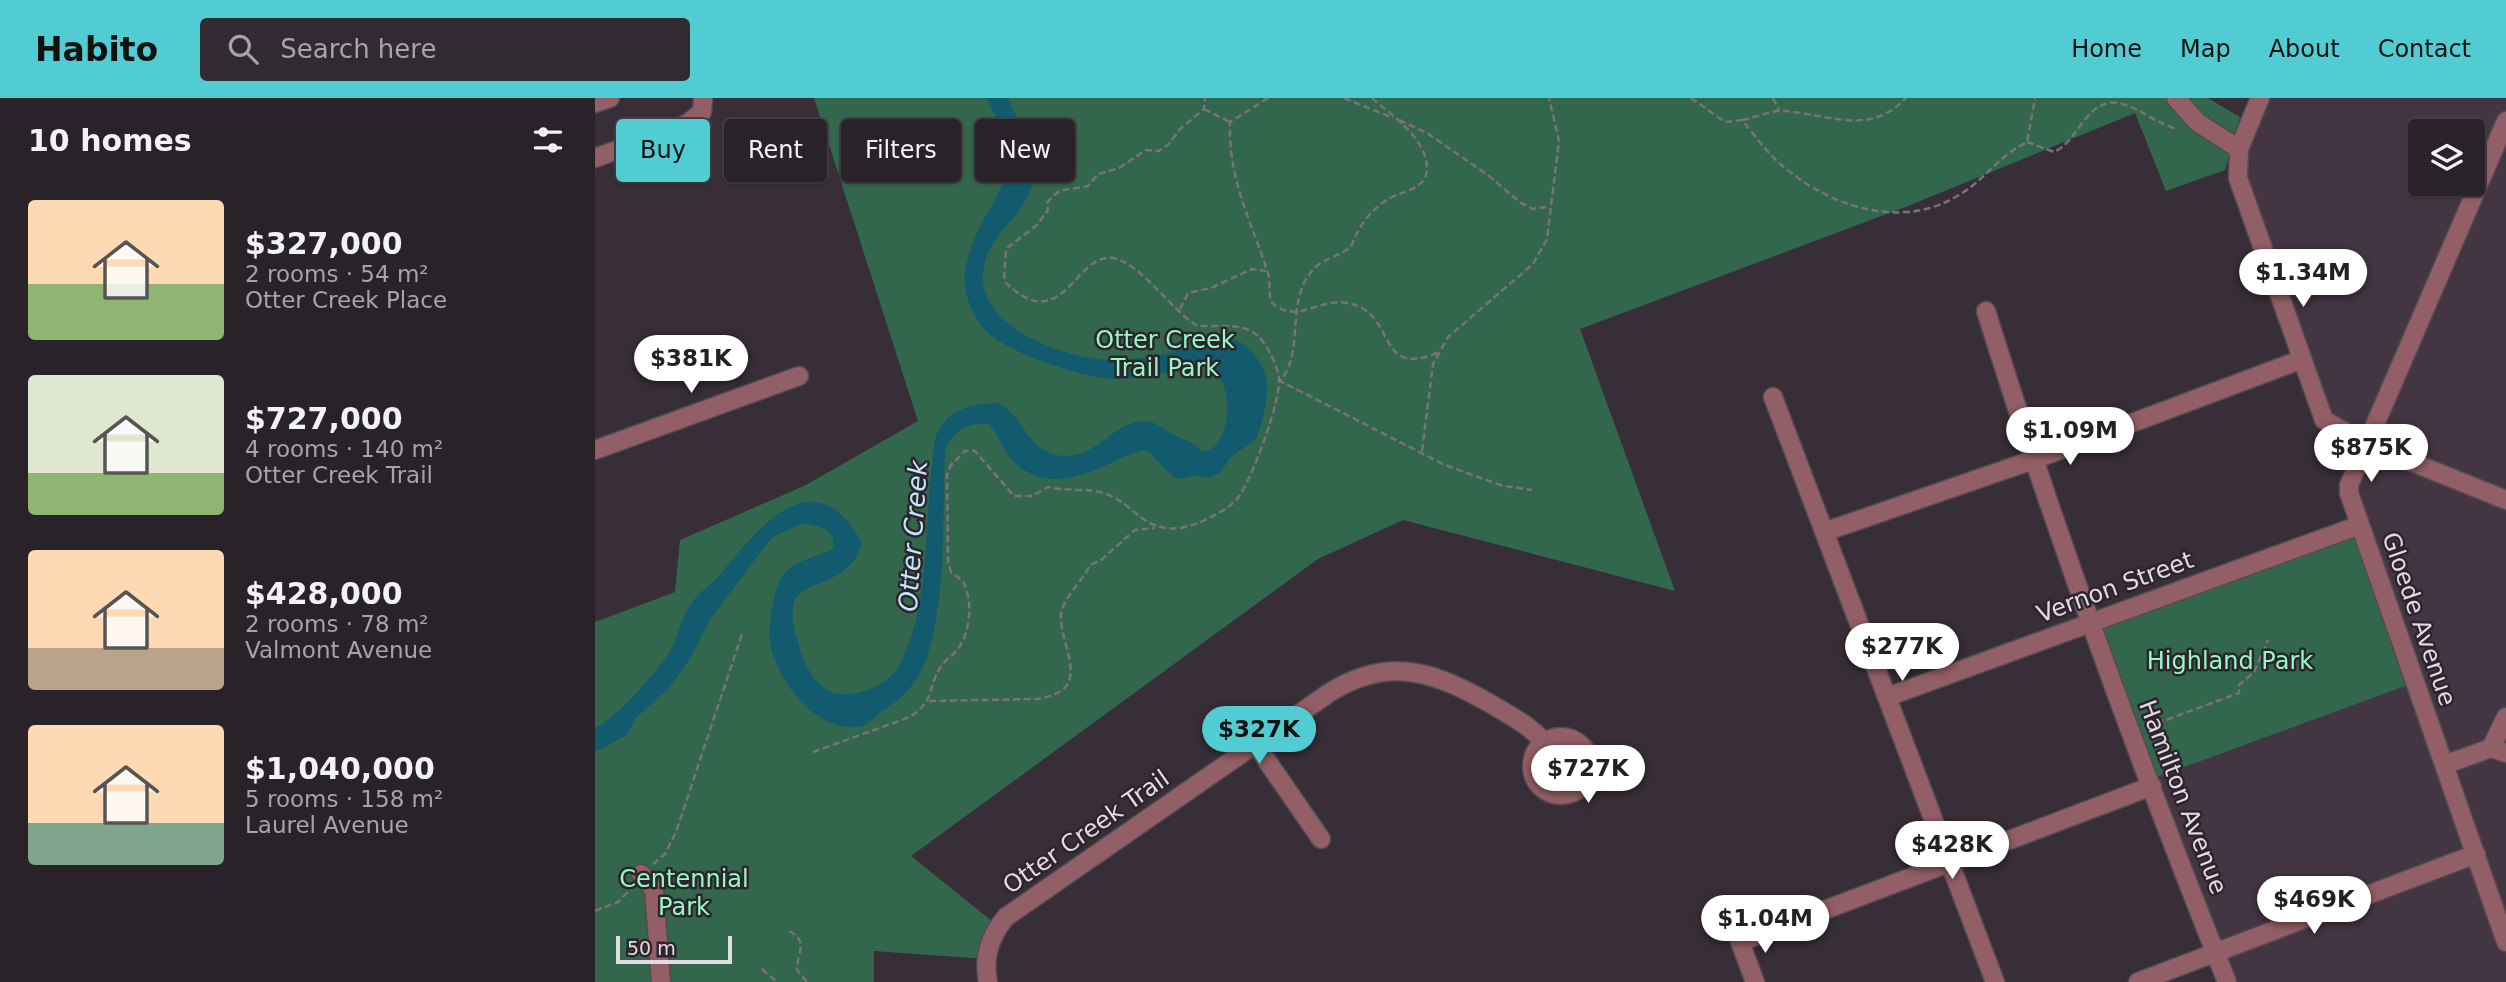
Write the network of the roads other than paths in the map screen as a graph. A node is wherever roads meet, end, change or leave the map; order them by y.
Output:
1 (610, 98) edge
2 (703, 98) edge
3 (2176, 98) edge
4 (2260, 98) edge
5 (595, 103) edge
6 (2506, 121) edge
7 (2239, 149) junction
8 (595, 158) edge
9 (1986, 311) dead end
10 (2300, 360) junction
11 (799, 376) dead end
12 (1773, 397) dead end
13 (2367, 443) junction
14 (595, 450) edge
15 (2033, 460) junction
16 (2506, 500) edge
17 (2360, 525) junction
18 (1824, 533) junction
19 (2092, 622) junction
20 (1887, 696) junction
21 (2506, 716) edge
22 (1544, 742) dead end
23 (1256, 745) junction
24 (2498, 750) edge
25 (2444, 765) junction
26 (2152, 786) junction
27 (1321, 839) dead end
28 (2476, 854) junction
29 (1949, 862) junction
30 (641, 874) road end
31 (2506, 942) edge
32 (2215, 953) junction
33 (661, 982) edge
34 (988, 982) edge
35 (1755, 982) edge
36 (1995, 982) edge
37 (2138, 982) edge
38 (2227, 982) edge

1 - 5 street
2 - 8 street
3 - 7 street
4 - 7 street
6 - 13 street
7 - 10 street
9 - 15 street, Hamilton Avenue
10 - 13 street
10 - 15 street
11 - 14 street
12 - 18 street
13 - 16 street
13 - 17 street, Gloede Avenue
15 - 18 street
15 - 19 street, Hamilton Avenue
17 - 19 street, Vernon Street
17 - 25 street, Gloede Avenue
18 - 20 street
19 - 20 street, Vernon Street
19 - 26 street, Hamilton Avenue
20 - 29 street
21 - 24 street
22 - 23 street, Otter Creek Trail
23 - 27 street
23 - 34 street, Otter Creek Trail
24 - 25 street
25 - 28 street, Gloede Avenue
26 - 29 street
26 - 32 street, Hamilton Avenue
28 - 31 street, Gloede Avenue
28 - 32 street
29 - 35 street
29 - 36 street
30 - 33 street
32 - 37 street
32 - 38 street, Hamilton Avenue

